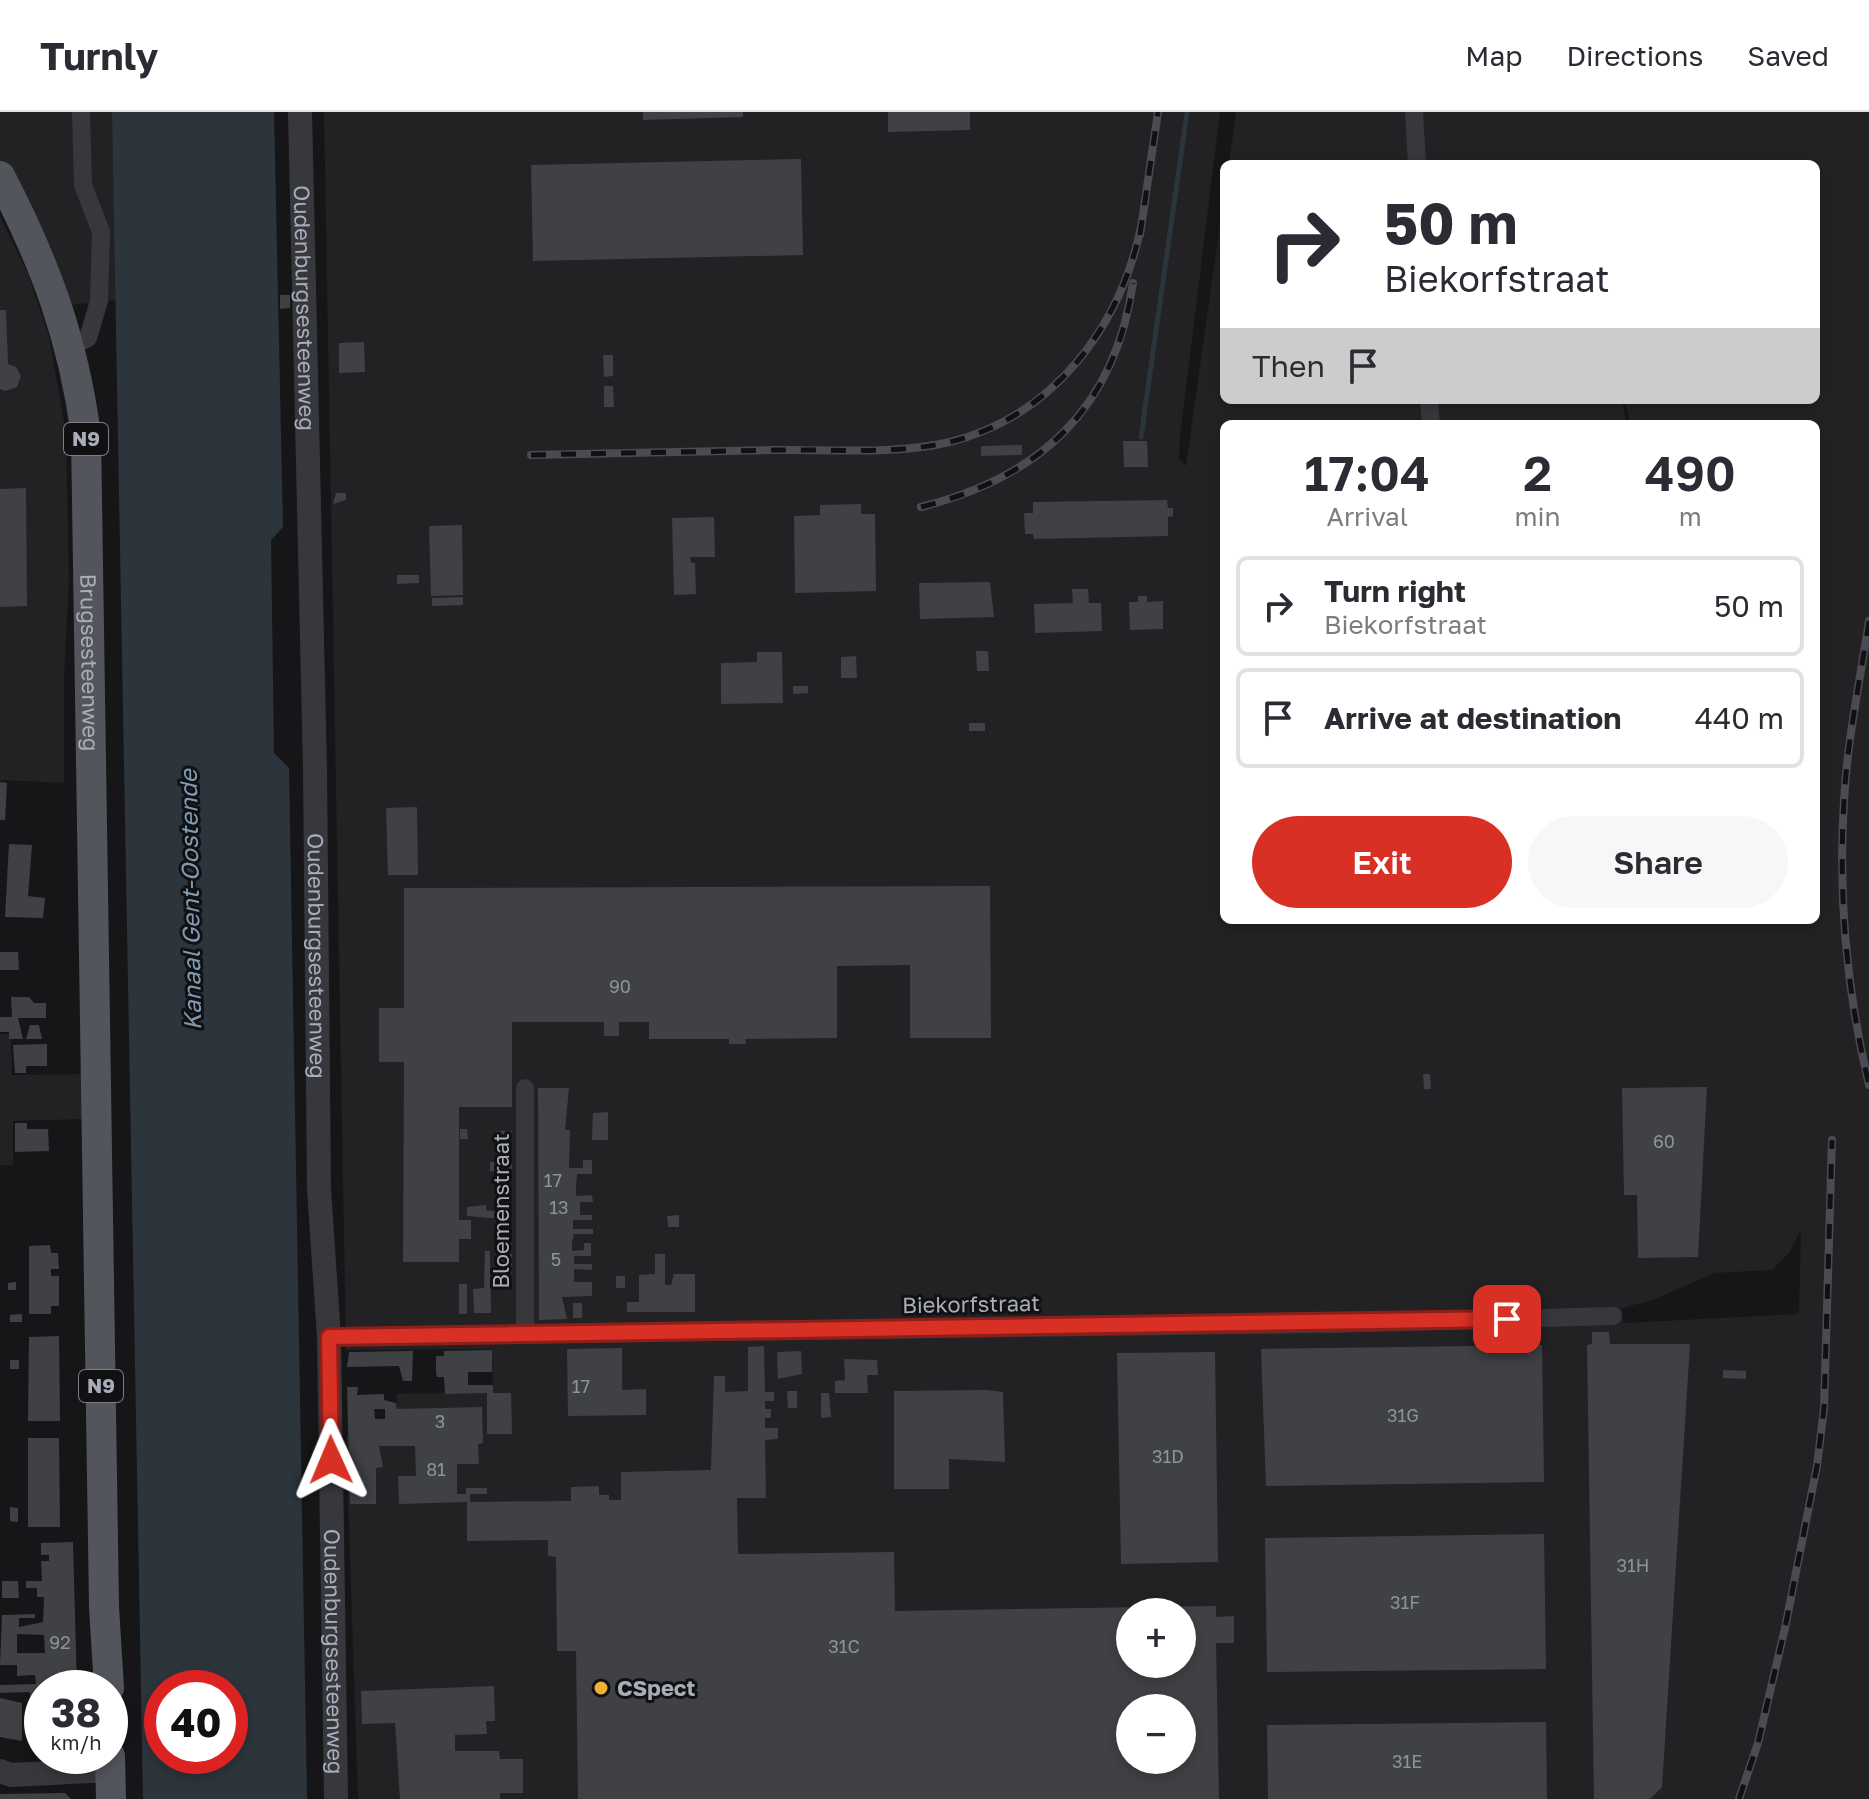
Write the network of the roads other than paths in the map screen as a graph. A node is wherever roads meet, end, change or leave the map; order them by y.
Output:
1 (81, 112) edge
2 (300, 112) edge
3 (1414, 112) edge
4 (1417, 160) edge
5 (0, 176) edge
6 (71, 346) junction
7 (525, 1088) dead end
8 (1613, 1316) dead end
9 (525, 1333) junction
10 (329, 1337) junction
11 (108, 1670) edge
12 (0, 1771) edge
13 (110, 1775) edge
14 (336, 1799) edge

1 - 6 street
2 - 10 street, Oudenburgsesteenweg
3 - 4 street
5 - 6 main road, Brugsesteenweg / N9
6 - 11 main road, Brugsesteenweg / N9
7 - 9 street, Bloemenstraat
8 - 9 street, Biekorfstraat
9 - 10 street, Biekorfstraat
10 - 14 street, Oudenburgsesteenweg
12 - 13 street

